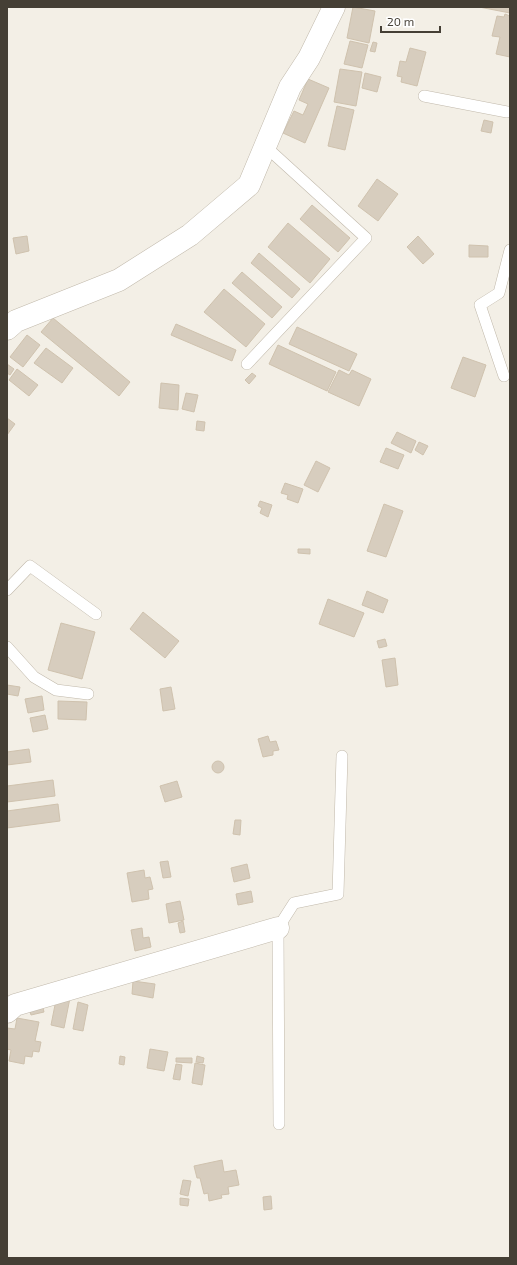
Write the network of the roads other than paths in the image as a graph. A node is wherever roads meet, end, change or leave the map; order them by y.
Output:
1 (334, 7) edge
2 (424, 96) dead end
3 (509, 109) edge
4 (265, 146) junction
5 (510, 250) edge
6 (7, 328) edge
7 (247, 364) dead end
8 (504, 376) dead end
9 (7, 590) edge
10 (96, 614) dead end
11 (7, 647) edge
12 (88, 694) dead end
13 (342, 756) dead end
14 (278, 928) junction
15 (8, 1006) edge
16 (279, 1124) dead end

1 - 4 street
2 - 3 lane
4 - 6 street
4 - 7 lane
5 - 8 lane
9 - 10 lane
11 - 12 lane
13 - 14 lane
14 - 15 street
14 - 16 lane

